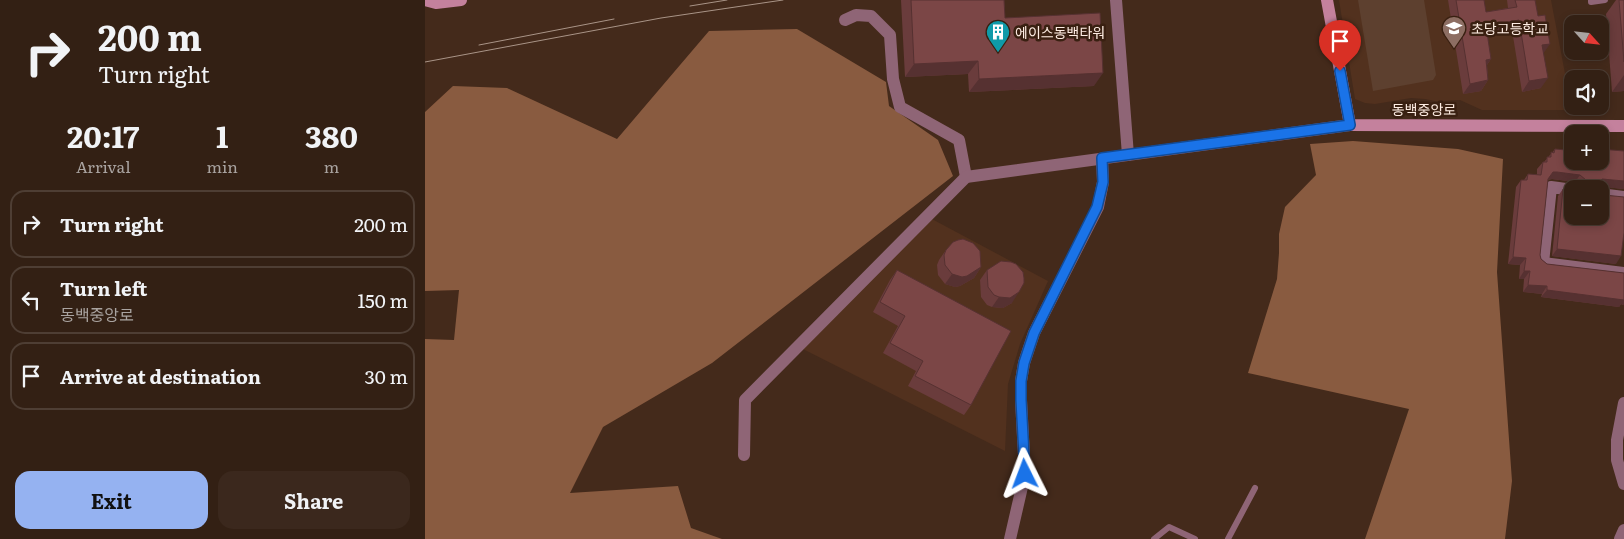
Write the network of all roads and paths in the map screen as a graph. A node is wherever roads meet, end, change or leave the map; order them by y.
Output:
1 (461, 0) edge
2 (1116, 0) edge
3 (1327, 0) edge
4 (1591, 0) edge
5 (1605, 0) edge
6 (430, 2) edge
7 (425, 12) edge
8 (845, 20) dead end
9 (1350, 125) junction
10 (1624, 126) edge
11 (1128, 155) junction
12 (1102, 158) junction
13 (966, 177) junction
14 (1564, 189) edge
15 (1609, 195) edge
16 (1624, 197) edge
17 (1624, 273) edge
18 (1624, 403) edge
19 (744, 455) dead end
20 (1624, 484) edge
21 (1255, 488) dead end
22 (1624, 530) edge
23 (1010, 539) edge
24 (1154, 539) edge
25 (1195, 539) edge
26 (1229, 539) edge
27 (1620, 539) edge

1 - 6 street
2 - 11 street
3 - 9 street
4 - 5 lane
6 - 7 street
8 - 13 street
9 - 10 street, 동백중앙로
9 - 11 street
11 - 12 street
12 - 13 street
12 - 23 street
13 - 19 street
14 - 17 street
15 - 16 street
18 - 20 street
21 - 26 lane
22 - 27 street
24 - 25 lane

